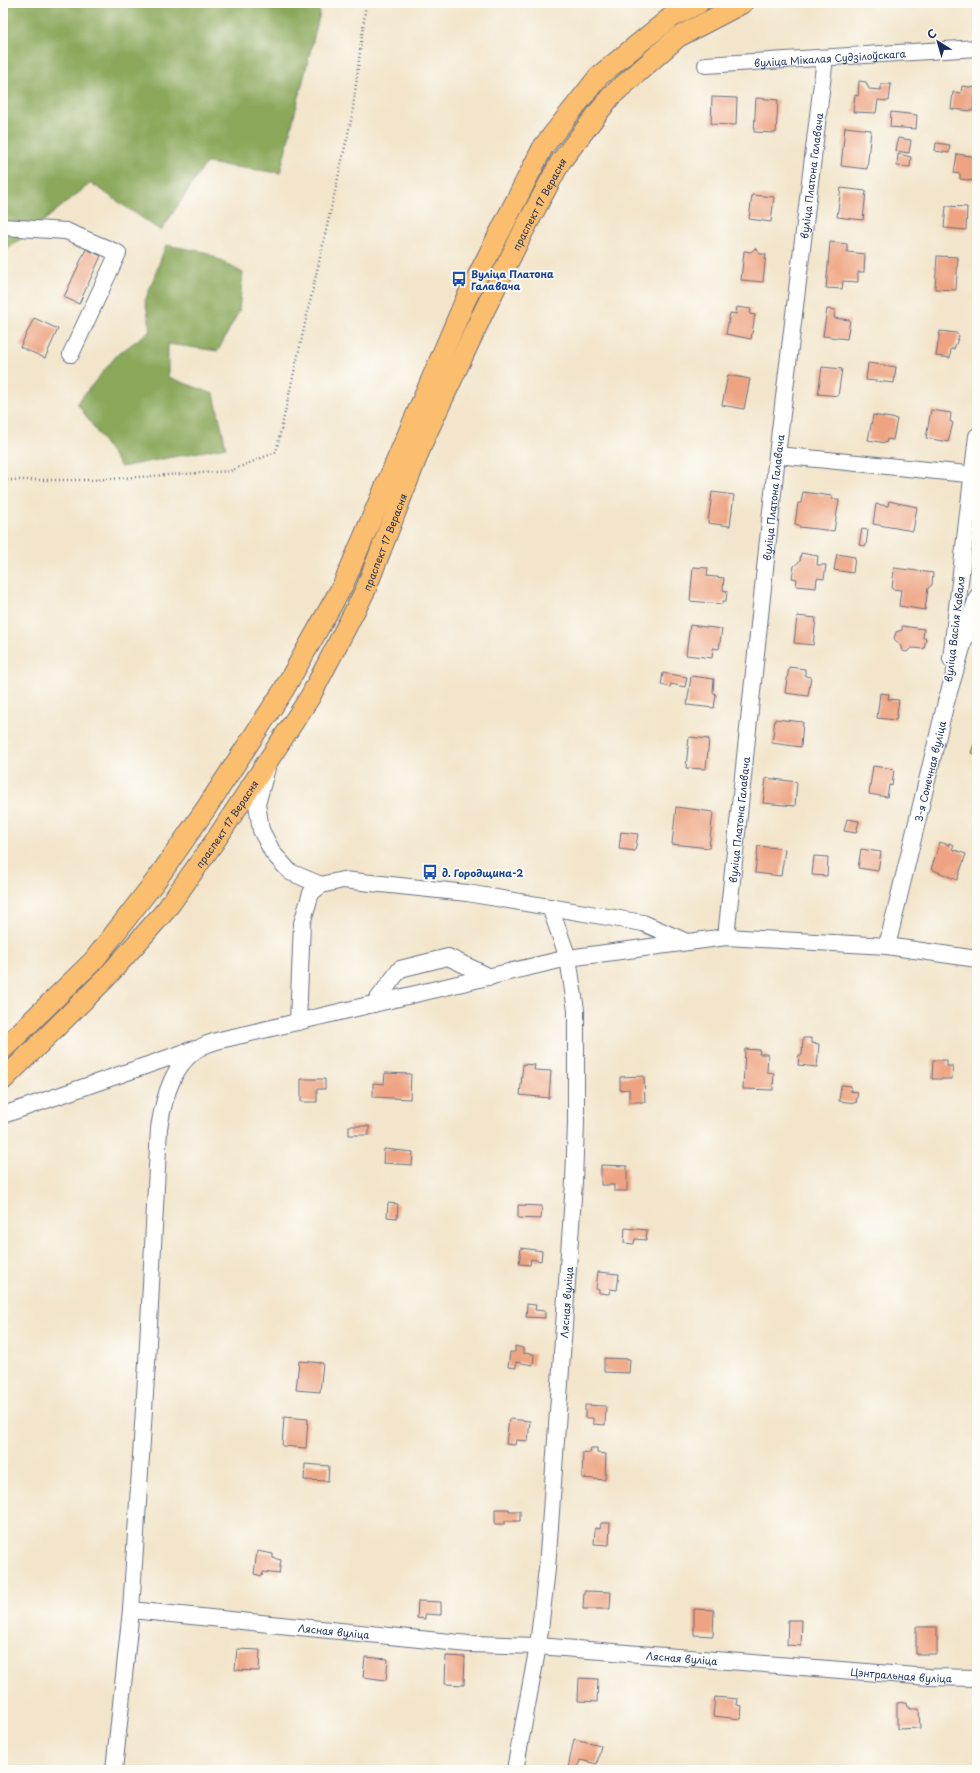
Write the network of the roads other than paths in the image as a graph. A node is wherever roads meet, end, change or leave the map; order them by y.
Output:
1 (699, 3) edge
2 (743, 3) edge
3 (977, 48) edge
4 (825, 58) junction
5 (706, 65) dead end
6 (3, 227) edge
7 (71, 354) dead end
8 (977, 436) edge
9 (777, 455) junction
10 (975, 475) edge
11 (977, 597) edge
12 (946, 702) junction
13 (271, 756) junction
14 (321, 885) junction
15 (550, 907) junction
16 (726, 936) junction
17 (687, 942) junction
18 (887, 946) junction
19 (568, 958) junction
20 (977, 959) edge
21 (490, 977) junction
22 (374, 1004) junction
23 (298, 1022) junction
24 (201, 1047) junction
25 (3, 1049) edge
26 (3, 1080) edge
27 (3, 1115) edge
28 (131, 1610) junction
29 (538, 1646) junction
30 (826, 1669) joint
31 (977, 1678) edge
32 (114, 1770) edge
33 (515, 1770) edge

1 - 25 main road, праспект 17 Верасня
2 - 13 main road, праспект 17 Верасня
3 - 4 street, вуліца Мікалая Судзілоўскага
4 - 5 street, вуліца Мікалая Судзілоўскага
4 - 9 street, вуліца Платона Галавача
6 - 7 street
8 - 10 street, вуліца Васіля Каваля
9 - 10 street
9 - 16 street, вуліца Платона Галавача
10 - 12 street, вуліца Васіля Каваля
11 - 12 street, 3-я Сонечная вуліца
12 - 18 street, 3-я Сонечная вуліца
13 - 14 street
13 - 26 main road, праспект 17 Верасня
14 - 15 street
14 - 23 street
15 - 17 street
15 - 19 street, Лясная вуліца
16 - 17 street
16 - 18 street
17 - 19 street
18 - 20 street
19 - 21 street
19 - 29 street, Лясная вуліца
21 - 22 street
21 - 22 street
22 - 23 street
23 - 24 street
24 - 27 street
24 - 28 street
28 - 29 street, Лясная вуліца
28 - 32 street
29 - 30 street, Лясная вуліца
29 - 33 street, Лясная вуліца
30 - 31 street, Цэнтральная вуліца

